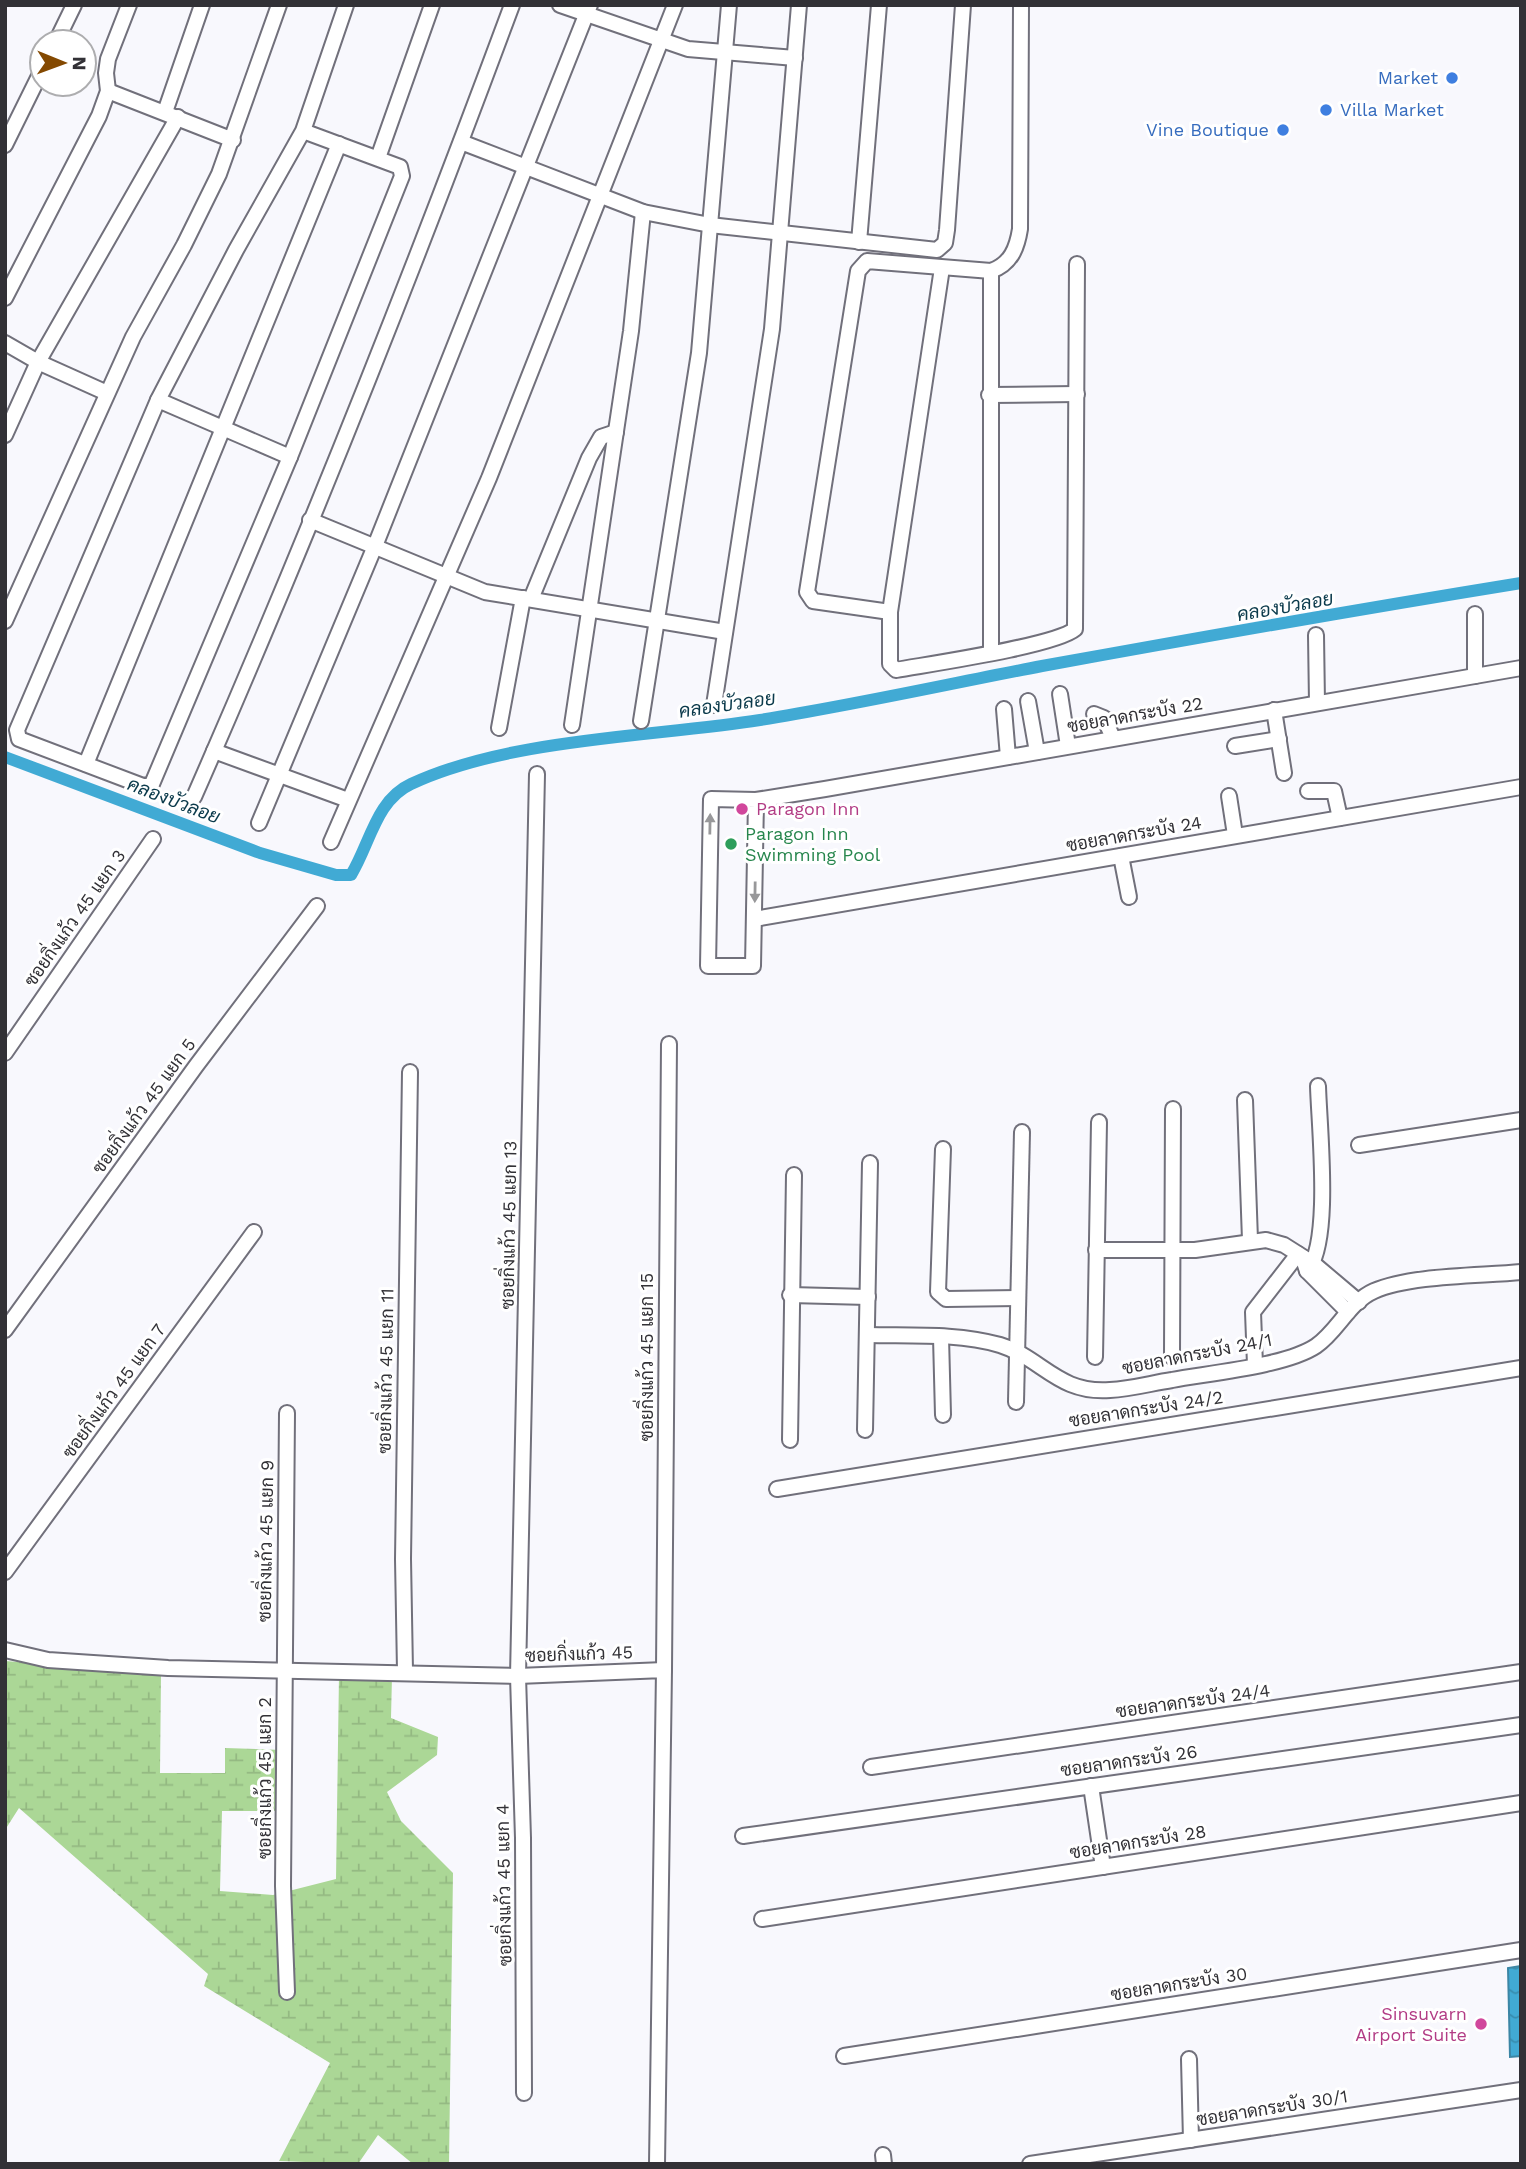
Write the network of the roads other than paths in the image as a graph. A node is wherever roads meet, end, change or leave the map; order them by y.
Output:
1 (74, 5) edge
2 (129, 5) edge
3 (202, 5) edge
4 (279, 5) edge
5 (346, 5) edge
6 (432, 5) edge
7 (512, 5) edge
8 (560, 5) edge
9 (675, 5) edge
10 (729, 5) edge
11 (799, 5) edge
12 (879, 5) edge
13 (963, 5) edge
14 (1021, 5) edge
15 (588, 9) edge
16 (63, 28) edge
17 (663, 42) junction
18 (726, 53) junction
19 (795, 58) junction
20 (108, 91) junction
21 (28, 98) edge
22 (171, 115) junction
23 (303, 131) junction
24 (233, 140) junction
25 (461, 142) junction
26 (339, 144) junction
27 (5, 145) edge
28 (378, 158) junction
29 (525, 167) junction
30 (602, 197) junction
31 (643, 212) junction
32 (710, 225) junction
33 (780, 234) junction
34 (859, 242) junction
35 (1077, 264) dead end
36 (942, 268) junction
37 (991, 271) junction
38 (5, 298) edge
39 (5, 343) edge
40 (38, 362) junction
41 (107, 393) junction
42 (1077, 394) junction
43 (989, 395) junction
44 (158, 400) junction
45 (226, 428) junction
46 (616, 432) junction
47 (5, 435) edge
48 (290, 457) junction
49 (310, 520) junction
50 (375, 546) junction
51 (446, 576) junction
52 (527, 599) junction
53 (590, 610) junction
54 (890, 612) junction
55 (1475, 614) dead end
56 (658, 620) junction
57 (5, 621) edge
58 (726, 632) junction
59 (1316, 635) dead end
60 (991, 653) junction
61 (1521, 668) edge
62 (1475, 676) junction
63 (1060, 694) dead end
64 (1028, 701) dead end
65 (1317, 703) junction
66 (714, 705) dead end
67 (1004, 709) dead end
68 (1275, 710) junction
69 (1094, 714) dead end
70 (641, 721) dead end
71 (572, 725) dead end
72 (499, 728) dead end
73 (1113, 738) junction
74 (1279, 740) junction
75 (1068, 746) junction
76 (1235, 746) dead end
77 (214, 751) junction
78 (1037, 752) junction
79 (1008, 757) junction
80 (86, 764) junction
81 (1284, 773) dead end
82 (537, 774) dead end
83 (279, 776) junction
84 (1521, 787) edge
85 (1308, 791) dead end
86 (1229, 796) dead end
87 (194, 797) dead end
88 (348, 800) junction
89 (756, 800) junction
90 (1340, 818) junction
91 (259, 823) dead end
92 (1235, 835) junction
93 (153, 839) dead end
94 (331, 842) dead end
95 (1121, 856) junction
96 (1129, 897) dead end
97 (317, 906) dead end
98 (754, 919) junction
99 (668, 1044) dead end
100 (5, 1053) edge
101 (410, 1072) dead end
102 (1318, 1086) dead end
103 (1245, 1100) dead end
104 (1173, 1109) dead end
105 (1521, 1120) edge
106 (1099, 1122) dead end
107 (1022, 1132) dead end
108 (1359, 1145) dead end
109 (943, 1149) dead end
110 (870, 1163) dead end
111 (794, 1175) dead end
112 (254, 1232) dead end
113 (1250, 1240) junction
114 (1096, 1250) junction
115 (1172, 1251) junction
116 (1306, 1262) junction
117 (1521, 1272) edge
118 (790, 1295) junction
119 (868, 1297) junction
120 (1018, 1298) junction
121 (1353, 1307) junction
122 (5, 1330) edge
123 (868, 1335) junction
124 (941, 1337) junction
125 (1017, 1352) junction
126 (1095, 1357) dead end
127 (1172, 1357) dead end
128 (1255, 1365) junction
129 (1521, 1368) edge
130 (1016, 1402) dead end
131 (287, 1413) dead end
132 (943, 1415) dead end
133 (866, 1430) dead end
134 (790, 1440) dead end
135 (778, 1489) dead end
136 (5, 1572) edge
137 (5, 1650) edge
138 (664, 1670) junction
139 (284, 1671) junction
140 (405, 1671) junction
141 (1521, 1672) edge
142 (518, 1675) junction
143 (1521, 1725) edge
144 (871, 1768) dead end
145 (1091, 1786) junction
146 (1521, 1803) edge
147 (743, 1836) dead end
148 (1102, 1867) junction
149 (761, 1919) dead end
150 (1521, 1950) edge
151 (287, 1992) dead end
152 (844, 2056) dead end
153 (1189, 2059) dead end
154 (1521, 2090) edge
155 (524, 2093) dead end
156 (1191, 2140) junction
157 (657, 2164) edge
158 (1030, 2164) edge

1 - 16 street
2 - 20 street
3 - 22 street
4 - 24 street
5 - 23 street
6 - 28 street
7 - 25 street
8 - 15 street
9 - 17 street
10 - 18 street
11 - 19 street
12 - 34 street
13 - 34 street
14 - 37 street
15 - 17 street
15 - 29 street
17 - 18 street
17 - 30 street
18 - 19 street
18 - 32 street
19 - 33 street
20 - 22 street
20 - 38 street
21 - 27 street
22 - 24 street
22 - 40 street
23 - 26 street
23 - 44 street
24 - 41 street
25 - 29 street
25 - 49 street
26 - 28 street
26 - 45 street
28 - 48 street
29 - 30 street
29 - 50 street
30 - 31 street
30 - 51 street
31 - 32 street
31 - 46 street
32 - 33 street
32 - 56 street
33 - 34 street
33 - 58 street
35 - 42 street
36 - 37 street
36 - 54 street
36 - 54 street
37 - 43 street
39 - 40 street
40 - 41 street
40 - 47 street
41 - 57 street
42 - 43 street
42 - 60 street
43 - 60 street
44 - 45 street
44 - 80 street
45 - 48 street
45 - 80 street
46 - 52 street
46 - 53 street
48 - 80 street
49 - 50 street
49 - 77 street
50 - 51 street
50 - 83 street
51 - 52 street
51 - 88 street
52 - 53 street
52 - 72 street
53 - 56 street
53 - 71 street
54 - 60 street
55 - 62 street
56 - 58 street
56 - 70 street
58 - 66 street
59 - 65 street
61 - 62 street, ซอยลาดกระบัง 22
62 - 65 street, ซอยลาดกระบัง 22
63 - 75 street
64 - 78 street
65 - 68 street, ซอยลาดกระบัง 22
67 - 79 street
68 - 73 street, ซอยลาดกระบัง 22
68 - 74 street
69 - 73 street
73 - 75 street, ซอยลาดกระบัง 22
74 - 76 street
74 - 81 street
75 - 78 street, ซอยลาดกระบัง 22
77 - 83 street
77 - 87 street
78 - 79 street, ซอยลาดกระบัง 22
79 - 89 street, ซอยลาดกระบัง 22
82 - 142 street, ซอยกิ่งแก้ว 45 แยก 13
83 - 88 street
83 - 91 street
84 - 90 street, ซอยลาดกระบัง 24
85 - 90 street
86 - 92 street
88 - 94 street
89 -> 98 street
98 -> 89 street, ซอยลาดกระบัง 22
90 - 92 street, ซอยลาดกระบัง 24
92 - 95 street, ซอยลาดกระบัง 24
93 - 100 street, ซอยกิ่งแก้ว 45 แยก 3
95 - 96 street
95 - 98 street, ซอยลาดกระบัง 24
97 - 122 street, ซอยกิ่งแก้ว 45 แยก 5
99 - 138 street, ซอยกิ่งแก้ว 45 แยก 15
101 - 140 street, ซอยกิ่งแก้ว 45 แยก 11
102 - 116 street
103 - 113 street
104 - 115 street
105 - 108 street
106 - 114 street
107 - 120 street
109 - 120 street
110 - 119 street
111 - 118 street
112 - 136 street, ซอยกิ่งแก้ว 45 แยก 7
113 - 115 street
113 - 116 street
114 - 115 street
114 - 126 street
115 - 127 street
116 - 121 street
116 - 128 street
117 - 121 street, ซอยลาดกระบัง 24/1
118 - 119 street
118 - 134 street
119 - 123 street
120 - 125 street
121 - 128 street, ซอยลาดกระบัง 24/1
123 - 124 street, ซอยลาดกระบัง 24/1
123 - 133 street
124 - 125 street, ซอยลาดกระบัง 24/1
124 - 132 street
125 - 128 street, ซอยลาดกระบัง 24/1
125 - 130 street
129 - 135 street, ซอยลาดกระบัง 24/2
131 - 139 street, ซอยกิ่งแก้ว 45 แยก 9
137 - 139 street, ซอยกิ่งแก้ว 45
138 - 142 street, ซอยกิ่งแก้ว 45
138 - 157 street
139 - 140 street, ซอยกิ่งแก้ว 45
139 - 151 street, ซอยกิ่งแก้ว 45 แยก 2
140 - 142 street, ซอยกิ่งแก้ว 45
141 - 144 street, ซอยลาดกระบัง 24/4
142 - 155 street, ซอยกิ่งแก้ว 45 แยก 4
143 - 145 street, ซอยลาดกระบัง 26
145 - 147 street, ซอยลาดกระบัง 26
145 - 148 street
146 - 148 street, ซอยลาดกระบัง 28
148 - 149 street, ซอยลาดกระบัง 28
150 - 152 street, ซอยลาดกระบัง 30
153 - 156 street
154 - 156 street, ซอยลาดกระบัง 30/1
156 - 158 street, ซอยลาดกระบัง 30/1

